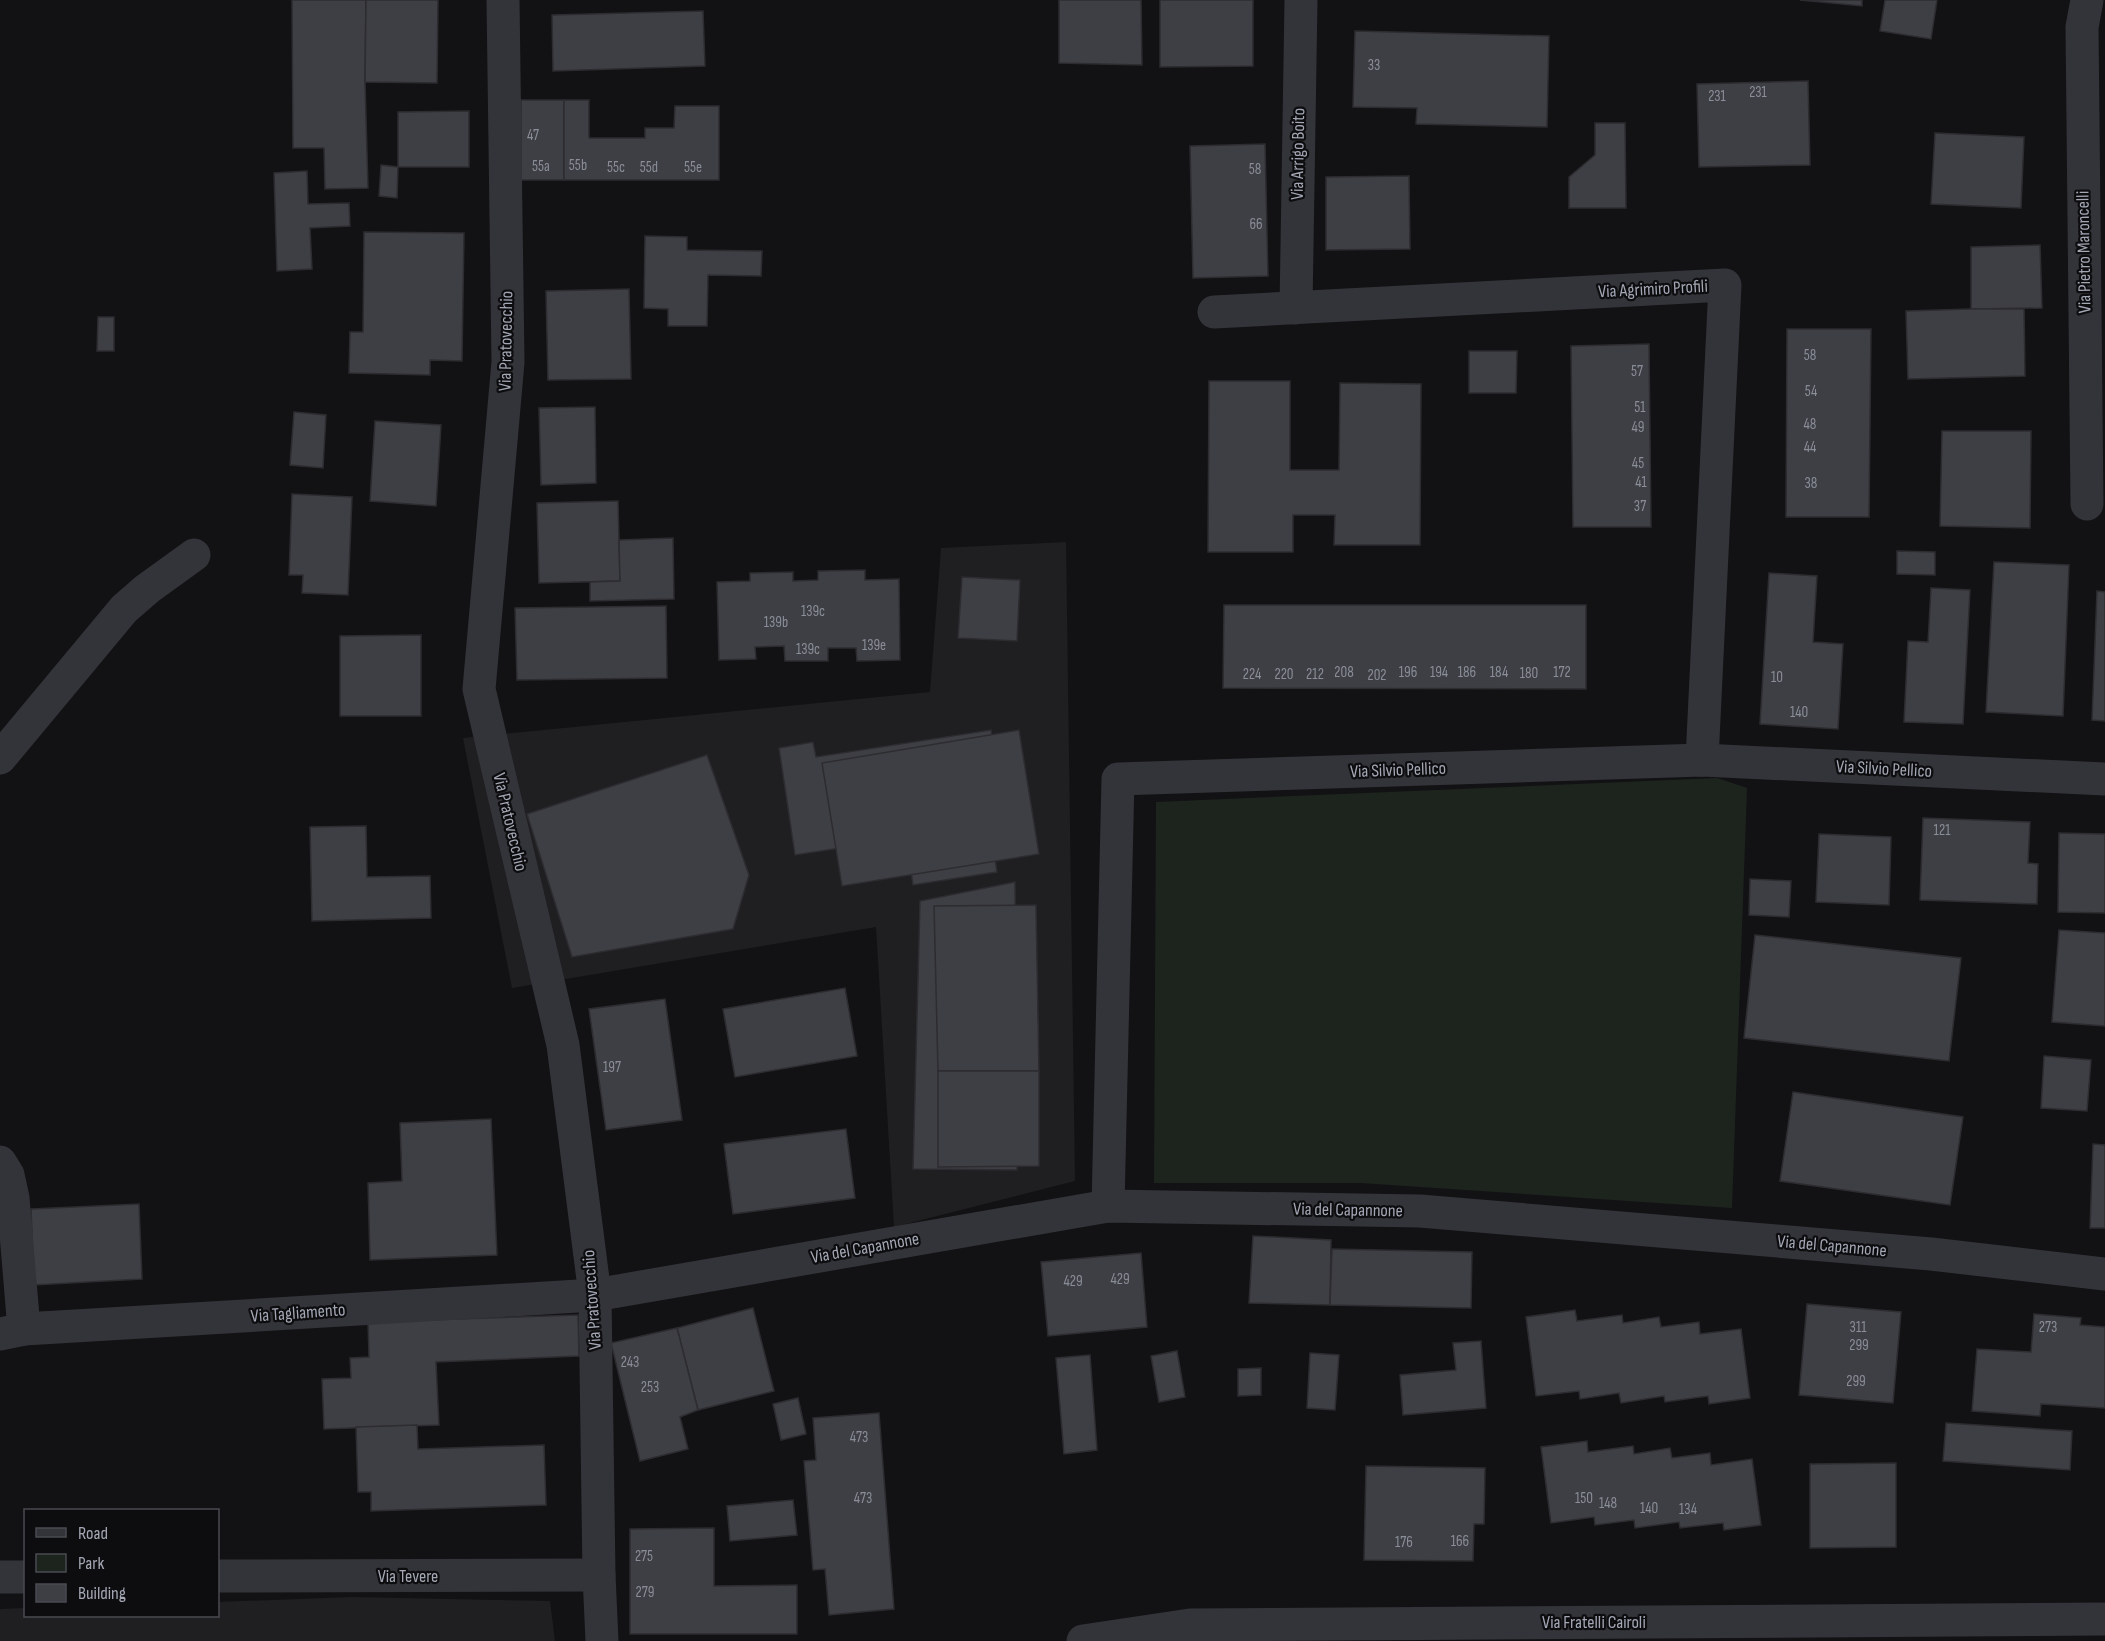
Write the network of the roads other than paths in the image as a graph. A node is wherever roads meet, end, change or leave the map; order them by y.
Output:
1 (503, 0) edge
2 (1300, 0) edge
3 (2087, 0) edge
4 (1296, 308) junction
5 (1214, 312) dead end
6 (2087, 504) dead end
7 (194, 555) dead end
8 (0, 758) edge
9 (1702, 760) junction
10 (2105, 779) edge
11 (0, 1162) edge
12 (1108, 1206) junction
13 (2105, 1274) edge
14 (595, 1295) junction
15 (12, 1331) edge
16 (599, 1575) junction
17 (219, 1576) edge
18 (0, 1577) edge
19 (24, 1577) edge
20 (2105, 1619) edge
21 (1190, 1633) edge
22 (602, 1641) edge
23 (1083, 1641) edge

1 - 14 street, Via Pratovecchio
2 - 4 street, Via Arrigo Boito
3 - 6 street, Via Pietro Maroncelli
4 - 5 street, Via Agrimiro Profili
4 - 9 street, Via Agrimiro Profili
7 - 8 street
9 - 10 street, Via Silvio Pellico
9 - 12 street, Via Silvio Pellico
11 - 15 street
12 - 13 street, Via del Capannone
12 - 14 street, Via del Capannone
14 - 15 street, Via Tagliamento
14 - 16 street, Via Pratovecchio
16 - 17 street, Via Tevere
16 - 22 street, Via Pratovecchio
18 - 19 street
20 - 21 street, Via Fratelli Cairoli
21 - 23 street, Via Fratelli Cairoli

